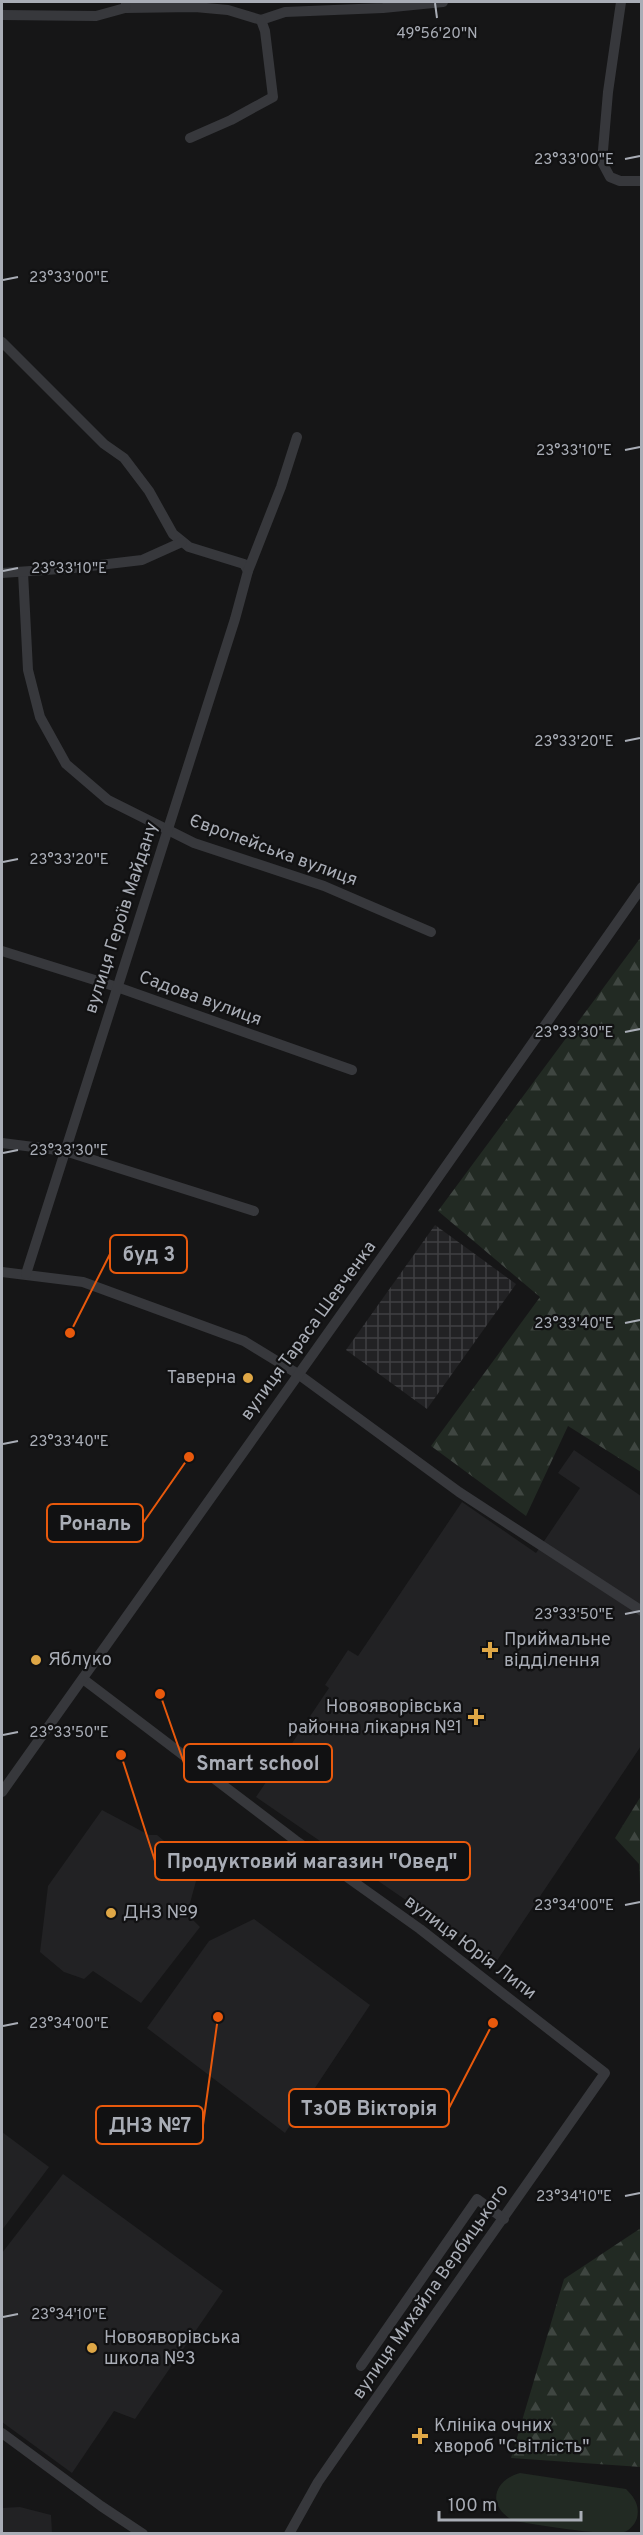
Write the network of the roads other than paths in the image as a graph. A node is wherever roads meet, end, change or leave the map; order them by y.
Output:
1 (443, 2) edge
2 (621, 2) edge
3 (126, 5) edge
4 (2, 15) edge
5 (261, 20) junction
6 (190, 138) dead end
7 (642, 181) edge
8 (2, 342) edge
9 (297, 437) dead end
10 (182, 542) junction
11 (248, 571) junction
12 (23, 572) junction
13 (2, 573) edge
14 (168, 828) junction
15 (642, 887) edge
16 (431, 932) dead end
17 (2, 951) edge
18 (117, 987) junction
19 (352, 1070) dead end
20 (2, 1143) edge
21 (65, 1152) junction
22 (254, 1211) dead end
23 (2, 1272) edge
24 (26, 1274) junction
25 (298, 1374) junction
26 (642, 1611) edge
27 (83, 1679) junction
28 (2, 1792) edge
29 (605, 2073) joint
30 (504, 2219) junction
31 (361, 2366) dead end
32 (2, 2433) edge
33 (143, 2534) edge
34 (289, 2534) edge

1 - 5 street
2 - 7 street
3 - 4 street
3 - 5 street
5 - 6 street
8 - 10 street
9 - 11 street, вулиця Героїв Майдану
10 - 11 street
10 - 12 street
11 - 14 street, вулиця Героїв Майдану
12 - 13 street
12 - 14 street, Європейська вулиця
14 - 16 street, Європейська вулиця
14 - 18 street, вулиця Героїв Майдану
15 - 25 street, вулиця Тараса Шевченка
17 - 18 street, Садова вулиця
18 - 19 street, Садова вулиця
18 - 21 street, вулиця Героїв Майдану
20 - 21 street
21 - 22 street
21 - 24 street, вулиця Героїв Майдану
23 - 24 street
24 - 25 street
25 - 26 street
25 - 27 street, вулиця Тараса Шевченка
27 - 28 street, вулиця Тараса Шевченка
27 - 29 street, вулиця Юрія Липи
29 - 30 street, вулиця Михайла Вербицького
30 - 31 street
30 - 34 street, вулиця Михайла Вербицького
32 - 33 street

